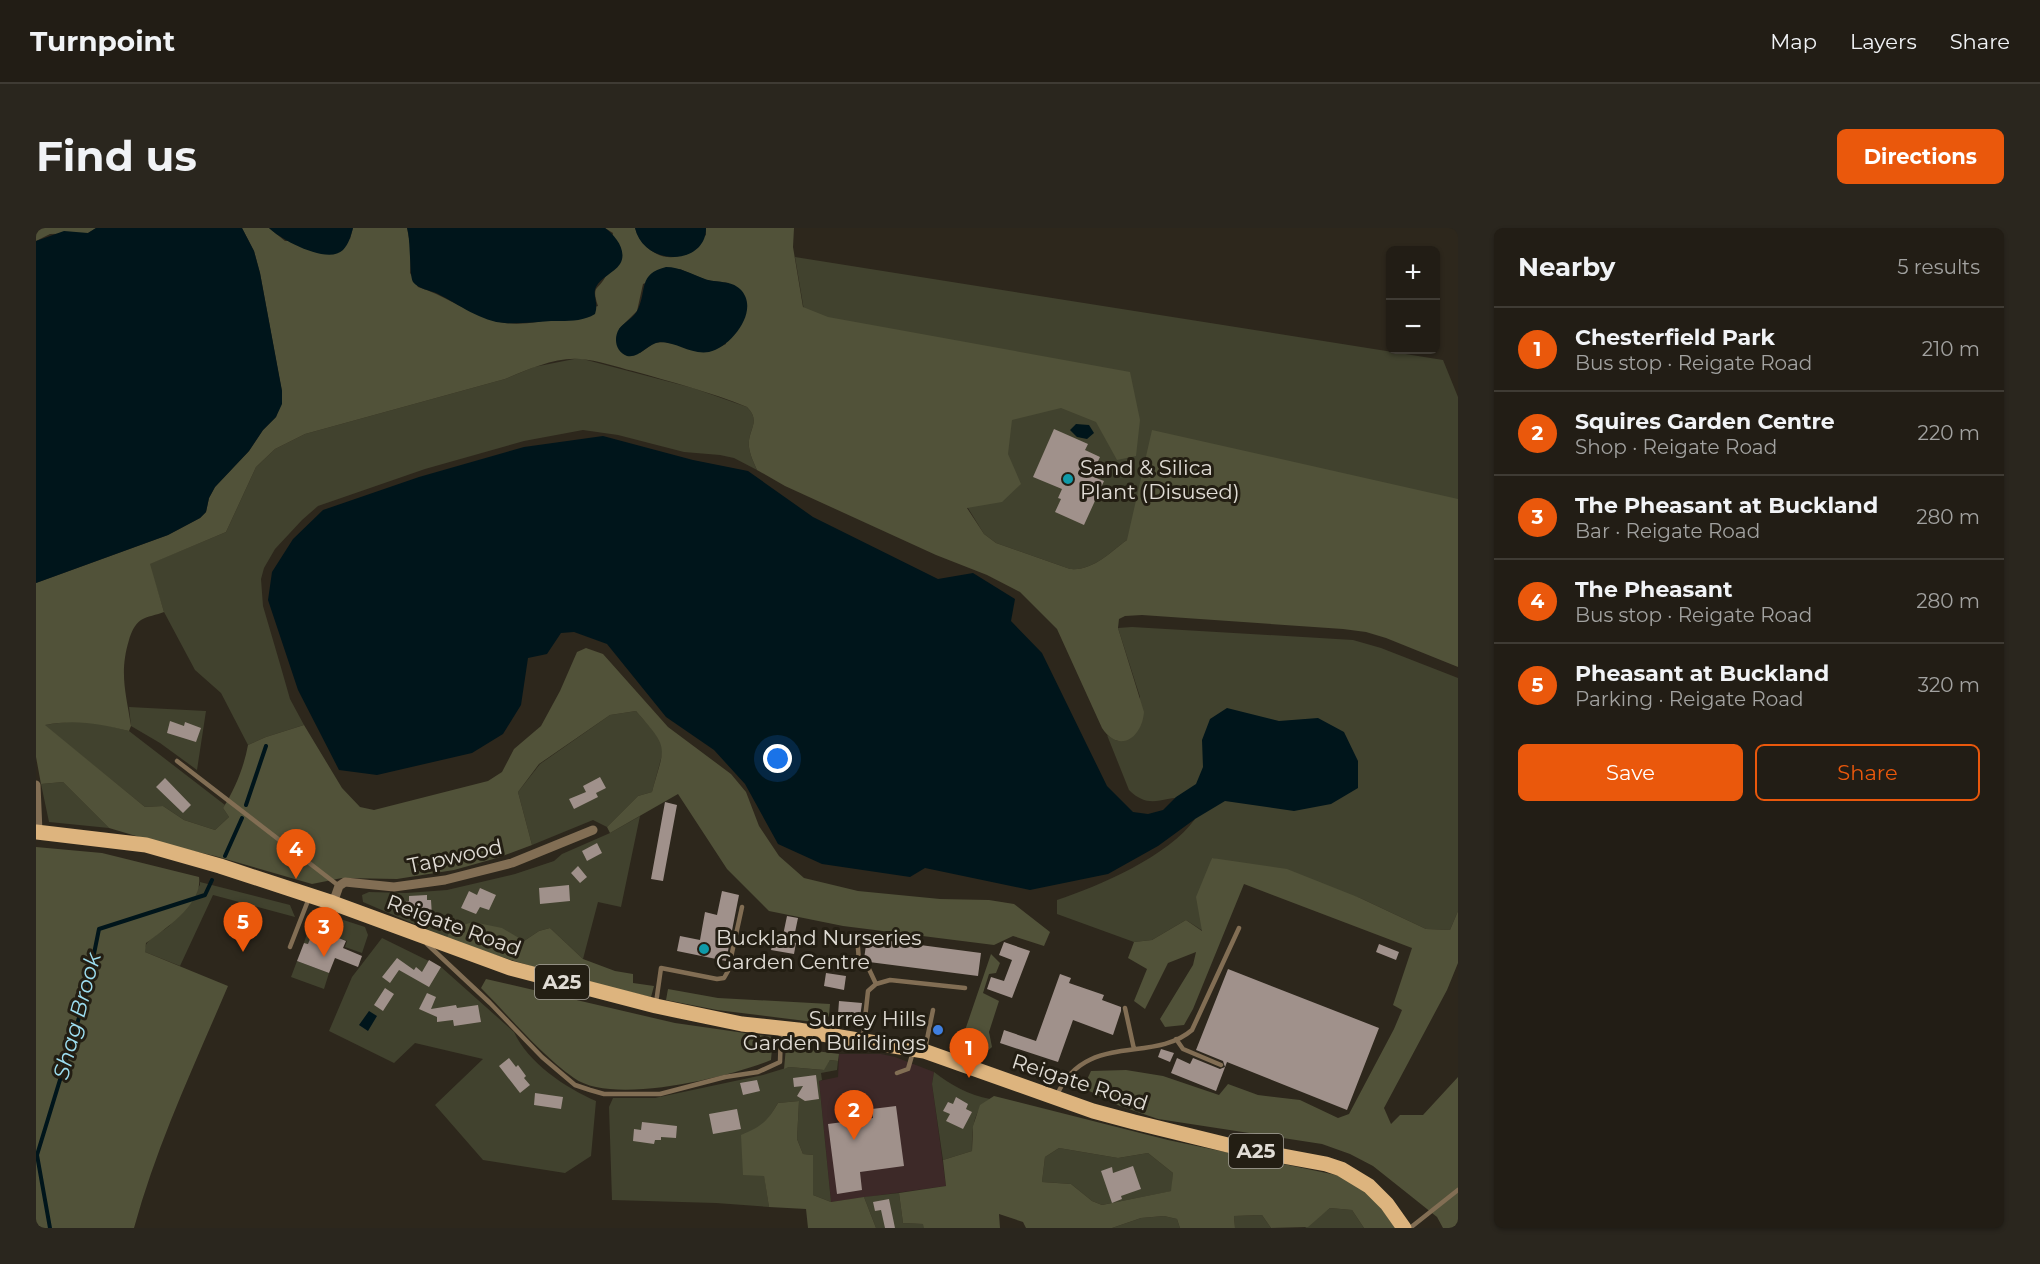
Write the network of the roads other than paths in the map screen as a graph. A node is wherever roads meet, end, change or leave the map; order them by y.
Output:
1 (177, 761) dead end
2 (36, 785) edge
3 (593, 830) dead end
4 (37, 835) edge
5 (339, 886) junction
6 (310, 896) junction
7 (333, 903) junction
8 (742, 907) dead end
9 (1239, 928) dead end
10 (419, 936) junction
11 (857, 936) dead end
12 (290, 947) dead end
13 (876, 984) junction
14 (965, 988) dead end
15 (656, 1006) junction
16 (1125, 1008) dead end
17 (933, 1010) dead end
18 (781, 1028) junction
19 (1176, 1039) junction
20 (863, 1041) junction
21 (1134, 1049) junction
22 (919, 1050) junction
23 (1221, 1065) dead end
24 (897, 1073) dead end
25 (1056, 1097) junction
26 (1458, 1190) edge
27 (1404, 1226) edge

1 - 5 lane
2 - 4 street
3 - 5 street, Tapwood
4 - 6 main road, Reigate Road / A25
5 - 7 street
6 - 7 main road, Reigate Road / A25
6 - 12 lane
7 - 10 main road, Reigate Road / A25
8 - 15 lane
9 - 19 lane
10 - 15 main road, Reigate Road / A25
10 - 18 lane
11 - 13 lane
13 - 14 lane
13 - 20 lane
15 - 18 main road, Reigate Road / A25
16 - 21 lane
17 - 22 lane
18 - 20 main road, Reigate Road / A25
19 - 21 lane
19 - 23 lane
20 - 22 main road, Reigate Road / A25
21 - 25 lane
22 - 24 lane
22 - 25 main road, Reigate Road / A25
25 - 27 main road, Reigate Road / A25
26 - 27 lane

